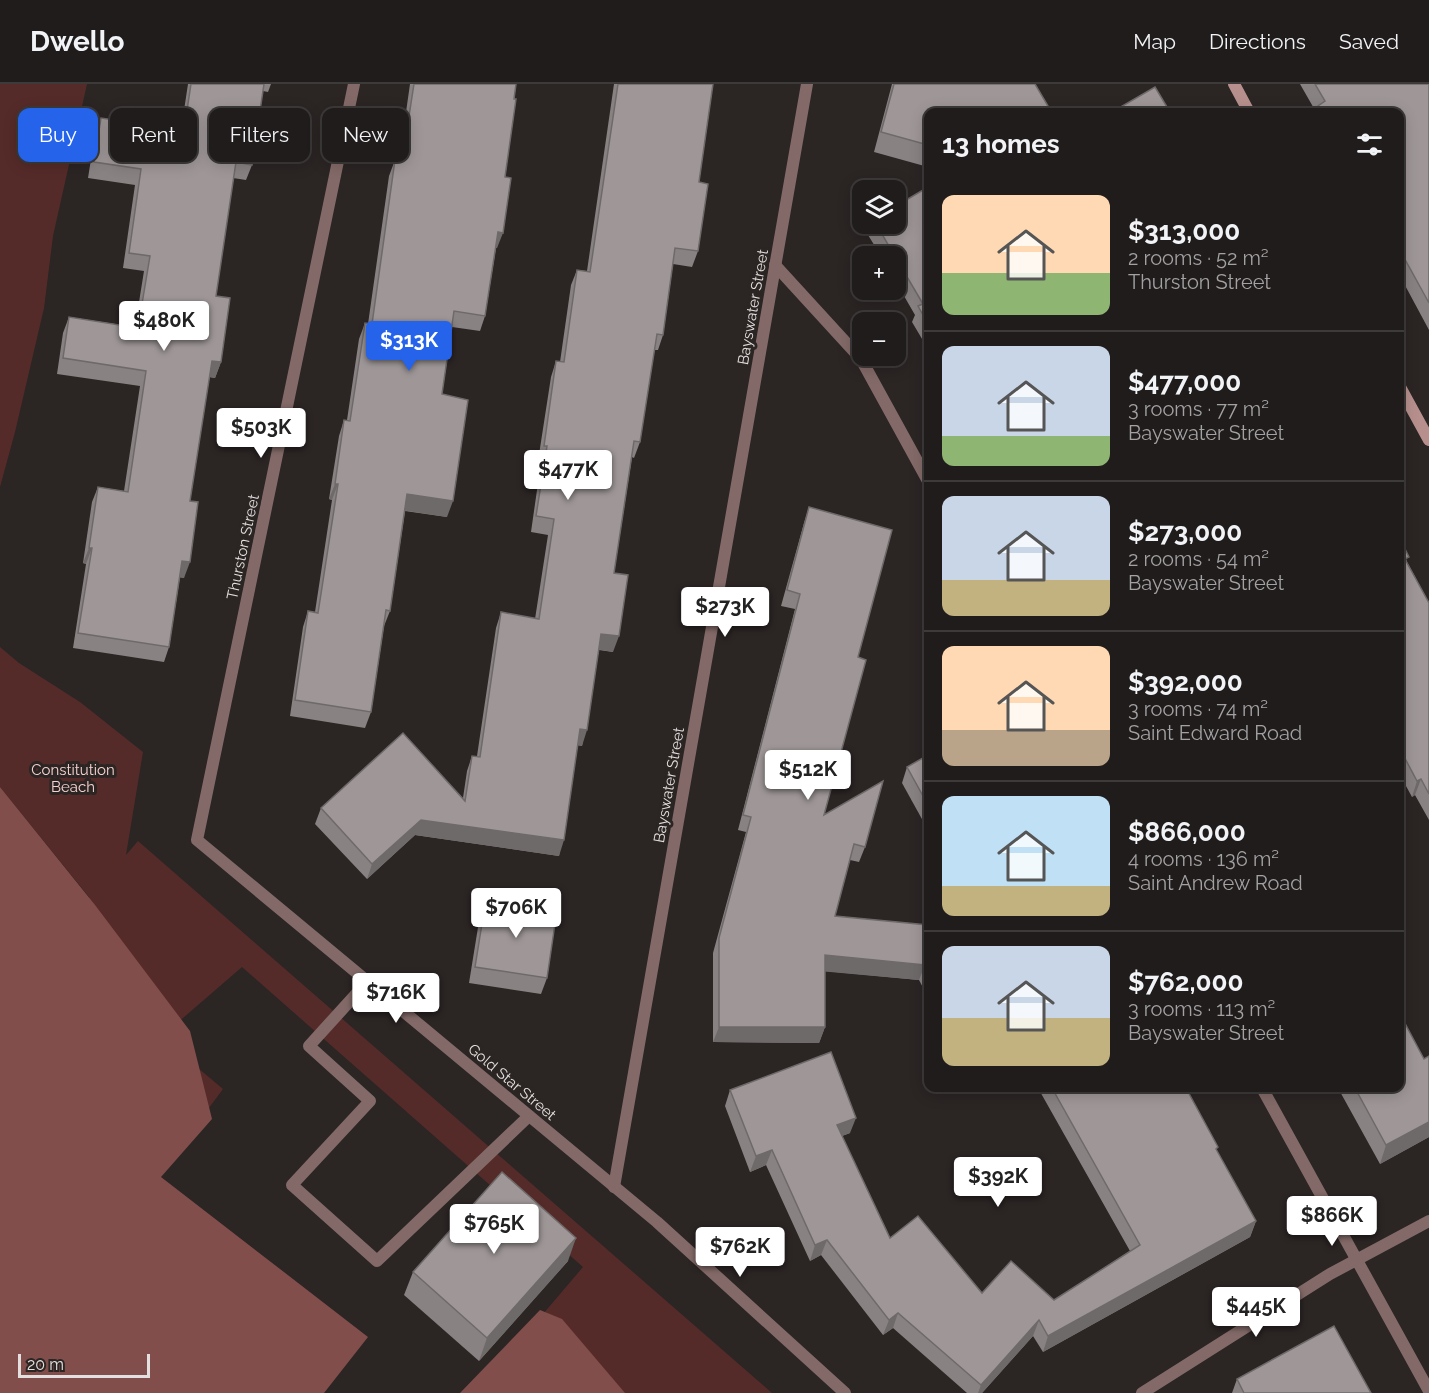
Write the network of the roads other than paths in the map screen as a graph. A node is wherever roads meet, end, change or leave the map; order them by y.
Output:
1 (354, 84) edge
2 (807, 84) edge
3 (1234, 84) edge
4 (1247, 108) edge
5 (775, 265) junction
6 (1404, 394) edge
7 (1429, 441) edge
8 (924, 475) edge
9 (197, 840) joint
10 (368, 981) junction
11 (1264, 1092) edge
12 (529, 1116) junction
13 (614, 1187) junction
14 (1429, 1221) edge
15 (1357, 1260) junction
16 (1429, 1391) edge
17 (845, 1393) edge
18 (1142, 1393) edge

1 - 9 street, Thurston Street
2 - 5 street, Bayswater Street
3 - 4 main road
5 - 8 street
5 - 13 street, Bayswater Street
6 - 7 main road
9 - 10 street, Gold Star Street
10 - 12 street, Gold Star Street
10 - 12 street
11 - 15 street
12 - 13 street, Gold Star Street
13 - 17 street
14 - 15 street
15 - 16 street
15 - 18 street

